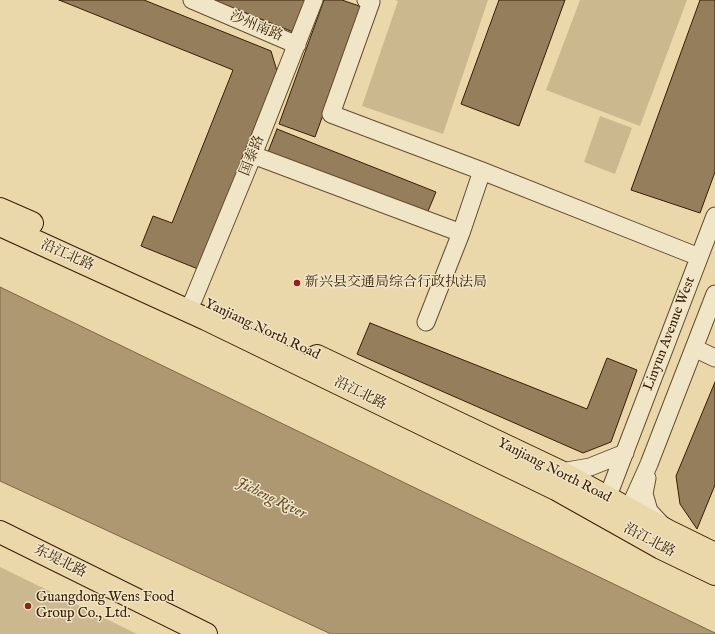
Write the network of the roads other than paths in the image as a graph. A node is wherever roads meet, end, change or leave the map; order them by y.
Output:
1 (192, 0) edge
2 (314, 0) edge
3 (366, 0) edge
4 (297, 44) junction
5 (253, 155) junction
6 (482, 171) junction
7 (0, 209) edge
8 (715, 216) edge
9 (0, 225) edge
10 (461, 233) junction
11 (699, 257) junction
12 (715, 294) edge
13 (191, 304) junction
14 (426, 322) dead end
15 (694, 348) junction
16 (715, 358) edge
17 (625, 453) junction
18 (649, 464) junction
19 (561, 472) junction
20 (604, 506) junction
21 (625, 517) junction
22 (668, 531) junction
23 (0, 532) edge
24 (0, 549) edge
25 (715, 554) edge
26 (715, 574) edge
27 (173, 634) edge
28 (206, 634) edge

1 - 4 street, 沙州南路
2 - 4 street, 国泰路
3 - 6 street
4 - 5 street, 国泰路
5 - 10 street
5 - 13 street, 国泰路
6 - 10 street
6 - 11 street
7 - 13 main road, Yanjiang North Road
8 - 11 street, Linyun Avenue West
9 - 13 main road, 沿江北路
10 - 14 street
11 - 17 street, Linyun Avenue West
12 - 15 street, Linyun Avenue West
13 - 19 main road, Yanjiang North Road
13 - 20 main road, 沿江北路
15 - 16 street
15 - 18 street, Linyun Avenue West
17 - 19 street
17 - 20 street, Linyun Avenue West
18 - 21 street
18 - 22 street
19 - 20 main road, Yanjiang North Road
20 - 21 main road, 沿江北路
21 - 22 main road, Yanjiang North Road
21 - 26 main road, 沿江北路
22 - 25 main road, Yanjiang North Road
23 - 28 main road, 东堤北路
24 - 27 main road, 东堤北路

